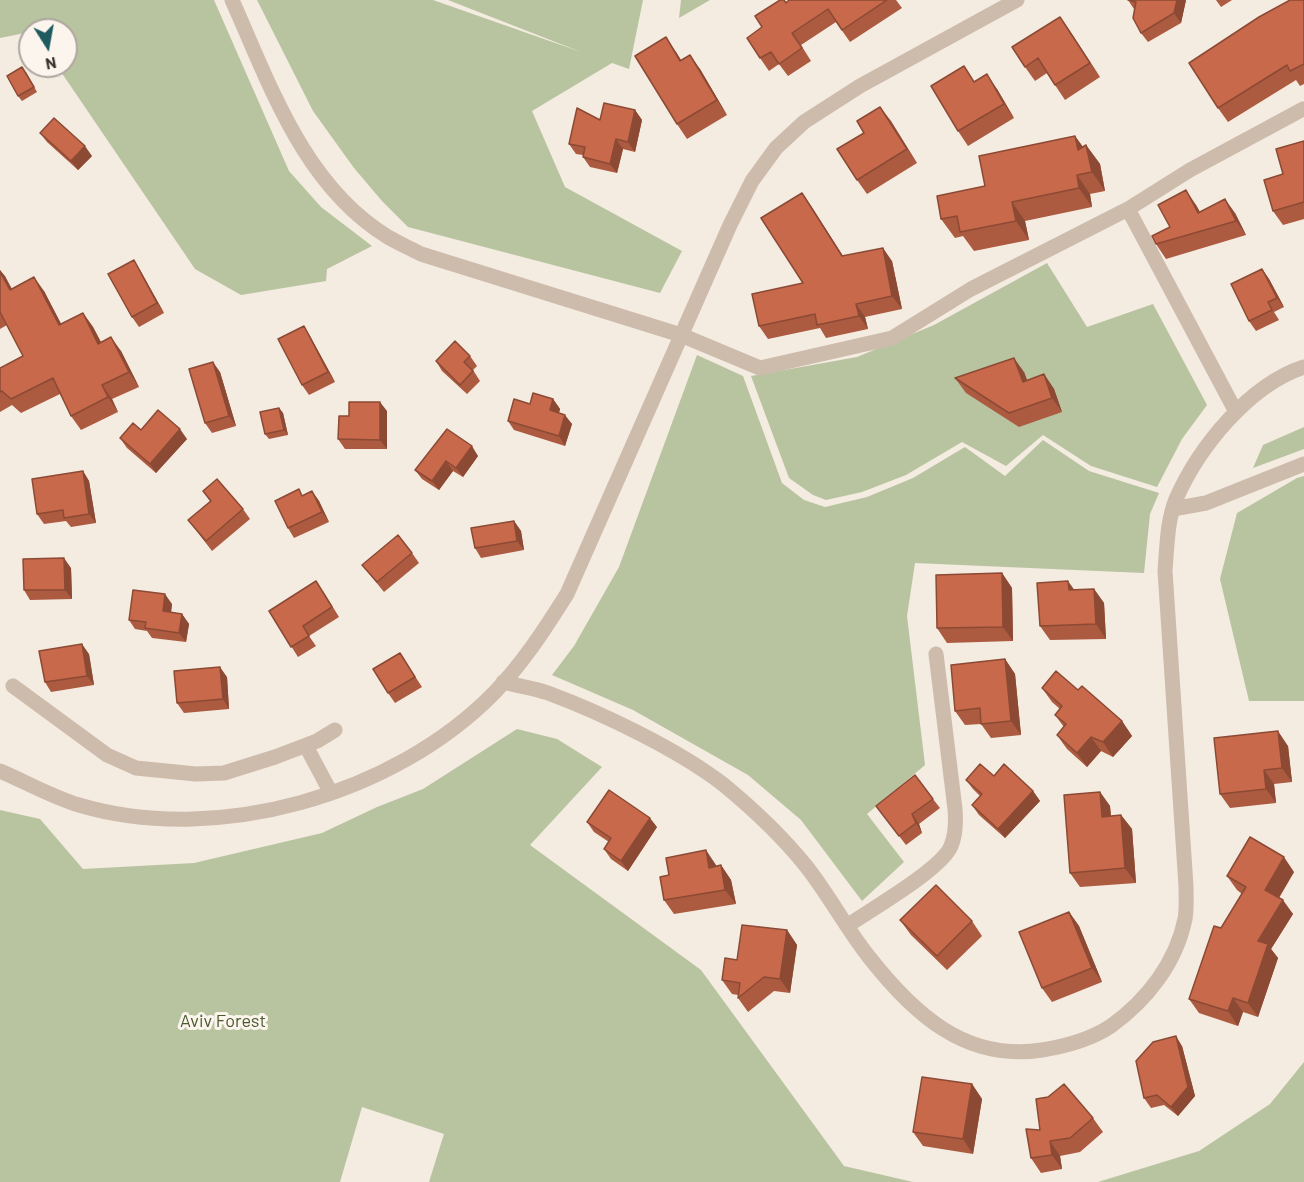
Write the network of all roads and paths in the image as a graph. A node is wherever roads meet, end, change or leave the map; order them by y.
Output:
1 (232, 0) edge
2 (1017, 0) edge
3 (1303, 110) edge
4 (1128, 209) junction
5 (681, 335) junction
6 (1304, 367) edge
7 (1236, 412) junction
8 (1304, 464) edge
9 (1173, 508) junction
10 (936, 654) dead end
11 (503, 682) junction
12 (13, 686) dead end
13 (334, 730) dead end
14 (306, 746) junction
15 (0, 771) edge
16 (331, 793) junction
17 (847, 926) junction

1 - 5 street
2 - 5 street
3 - 4 street
4 - 5 street
4 - 7 street
5 - 11 street
6 - 7 street
7 - 9 street
8 - 9 street
9 - 17 street
10 - 17 street
11 - 16 street
11 - 17 street
12 - 14 street
13 - 14 street
14 - 16 street
15 - 16 street

